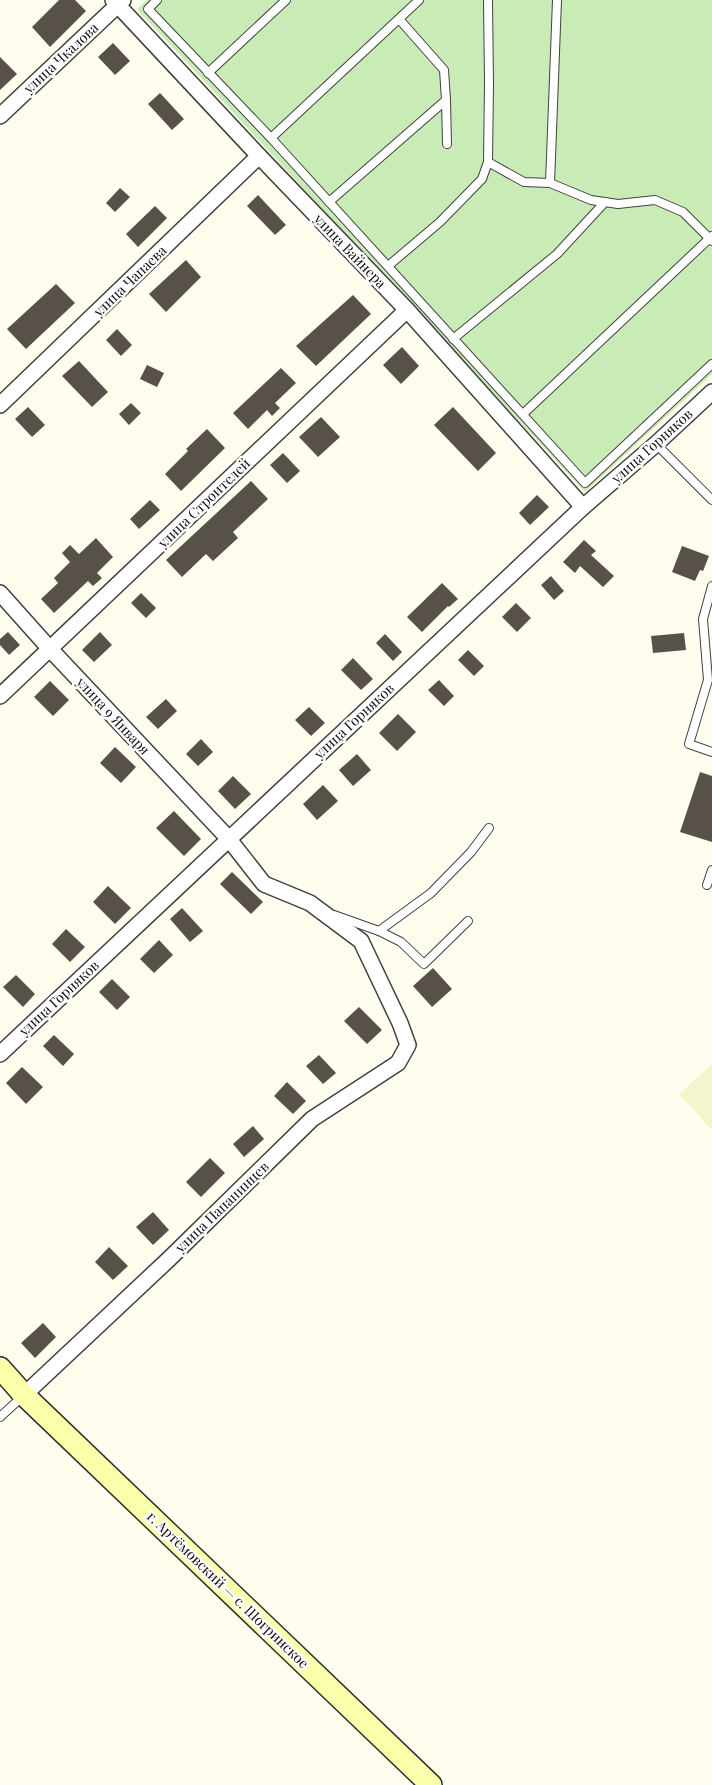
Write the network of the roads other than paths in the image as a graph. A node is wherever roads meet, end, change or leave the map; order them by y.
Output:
1 (157, 0) edge
2 (286, 0) edge
3 (419, 0) edge
4 (488, 0) edge
5 (557, 0) edge
6 (118, 2) edge
7 (399, 19) junction
8 (208, 73) junction
9 (446, 100) junction
10 (0, 116) edge
11 (271, 138) junction
12 (447, 144) dead end
13 (259, 156) junction
14 (488, 162) junction
15 (550, 183) junction
16 (329, 202) junction
17 (605, 202) junction
18 (711, 238) edge
19 (388, 266) junction
20 (407, 310) junction
21 (453, 339) junction
22 (712, 364) edge
23 (712, 392) edge
24 (0, 405) edge
25 (523, 414) junction
26 (656, 444) junction
27 (712, 500) edge
28 (583, 506) junction
29 (712, 586) edge
30 (0, 593) edge
31 (50, 649) junction
32 (0, 696) edge
33 (712, 752) edge
34 (489, 828) dead end
35 (228, 838) junction
36 (712, 870) edge
37 (707, 884) dead end
38 (318, 909) junction
39 (468, 921) dead end
40 (379, 931) junction
41 (0, 1054) edge
42 (0, 1368) edge
43 (24, 1395) junction
44 (0, 1417) edge
45 (431, 1785) edge

1 - 8 lane
2 - 8 lane
3 - 7 lane
4 - 14 lane
5 - 15 lane
6 - 10 street, улица Чкалова
6 - 13 street, улица Вайнера
7 - 9 lane
7 - 11 lane
8 - 11 lane
9 - 12 lane
9 - 16 lane
11 - 16 lane
13 - 20 street, улица Вайнера
13 - 24 street, улица Чапаева
14 - 15 lane
14 - 19 lane
15 - 17 lane
16 - 19 lane
17 - 18 lane
17 - 21 lane
18 - 25 lane
19 - 21 lane
20 - 28 street, улица Вайнера
20 - 31 street, улица Строителей
21 - 25 lane
22 - 25 lane
23 - 26 street, улица Горняков
26 - 27 lane
26 - 28 street, улица Горняков
28 - 35 street, улица Горняков
29 - 33 lane
30 - 31 street, улица 9 Января
31 - 32 street, улица Строителей
31 - 35 street, улица 9 Января
34 - 40 lane
35 - 38 street, улица 9 Января
35 - 41 street, улица Горняков
36 - 37 lane
38 - 40 lane
38 - 43 street, улица Папанинцев
39 - 40 lane
42 - 43 street, г. Артёмовский — с. Шогринское
43 - 44 lane
43 - 45 street, г. Артёмовский — с. Шогринское

